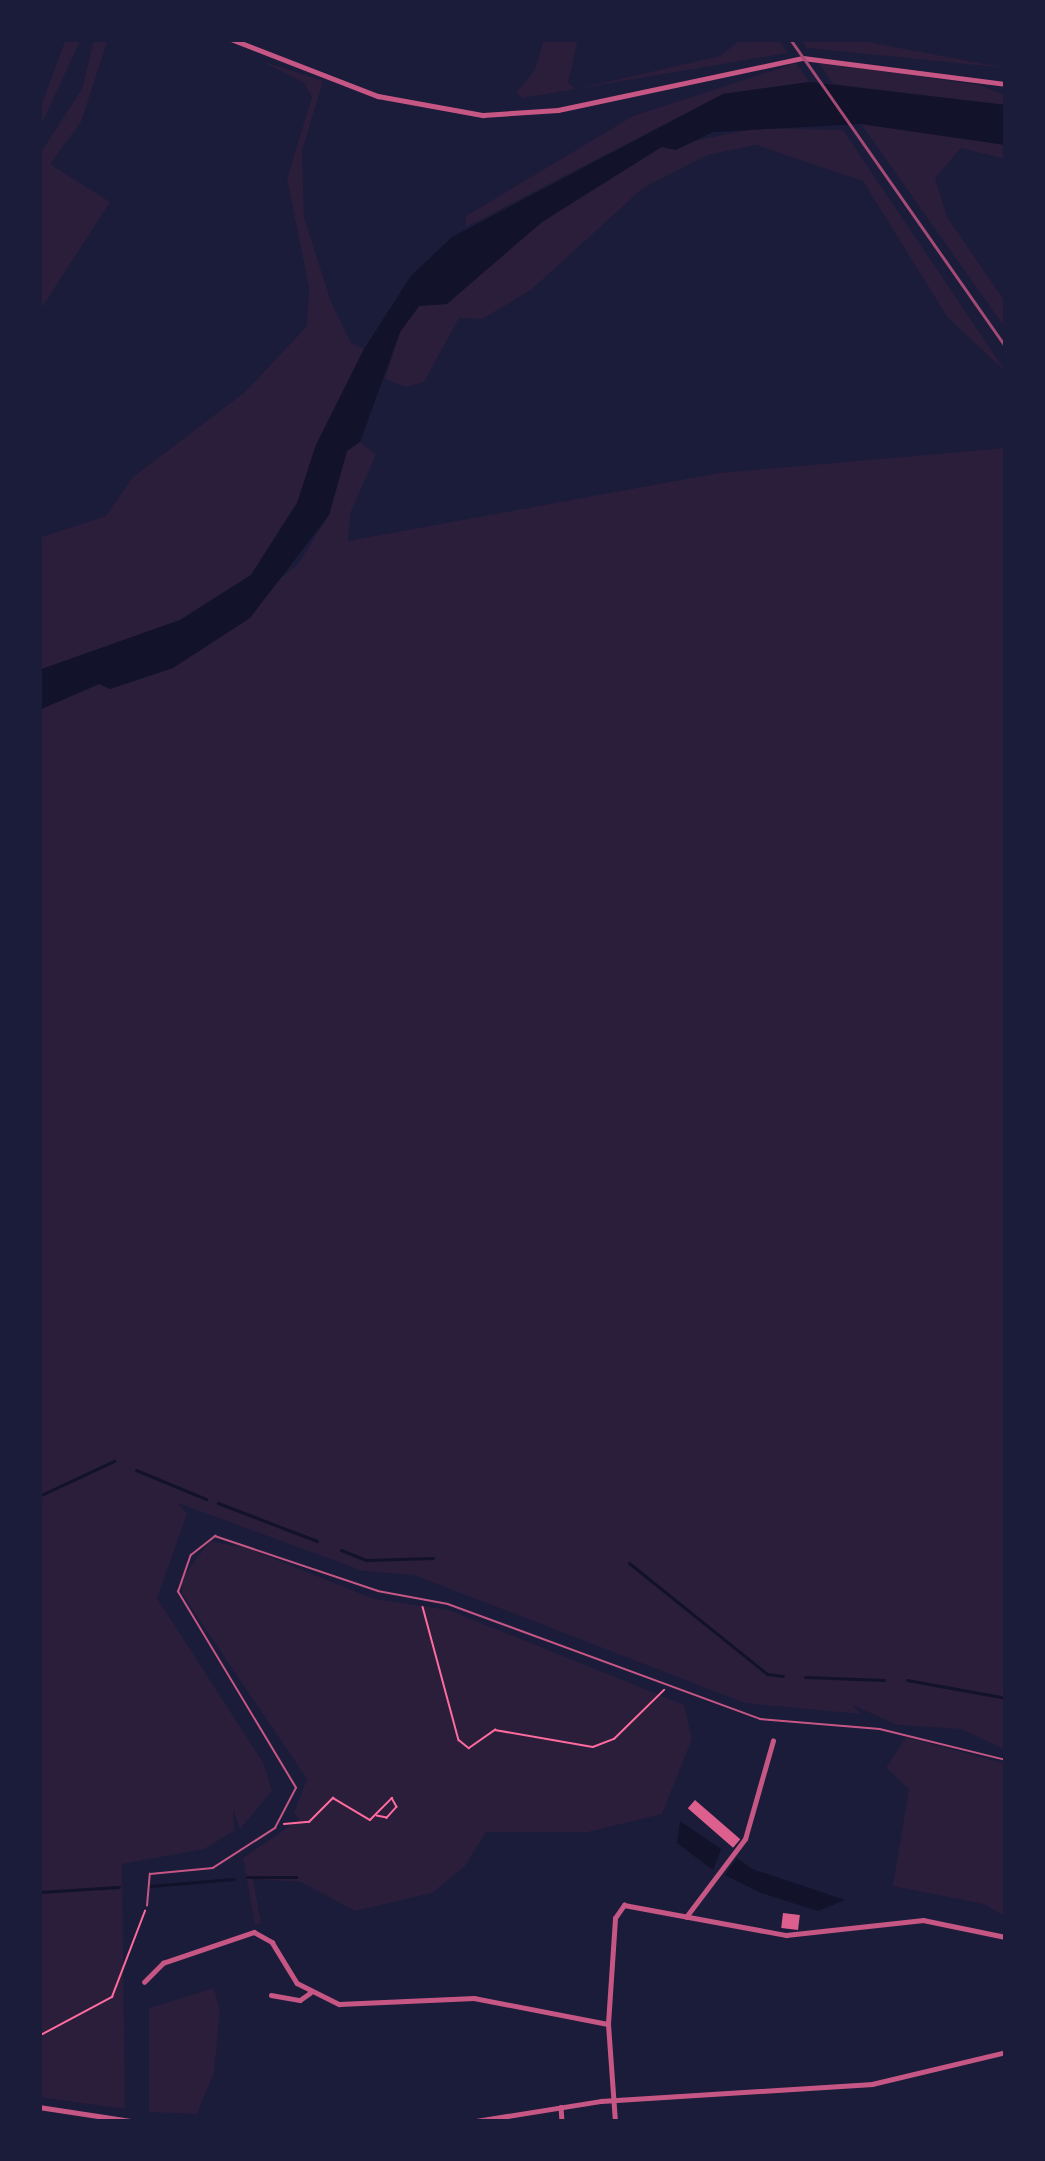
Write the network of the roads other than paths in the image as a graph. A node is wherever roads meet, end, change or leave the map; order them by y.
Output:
1 (231, 39) edge
2 (1006, 84) edge
3 (776, 1723) junction
4 (773, 1741) joint
5 (1006, 1760) edge
6 (147, 1906) road end
7 (686, 1917) junction
8 (1006, 1937) edge
9 (144, 1982) dead end
10 (311, 1992) junction
11 (271, 1995) dead end
12 (608, 2024) junction
13 (1006, 2052) edge
14 (614, 2100) junction
15 (39, 2107) edge
16 (561, 2107) junction
17 (137, 2122) edge
18 (474, 2122) edge
19 (562, 2122) edge
20 (615, 2122) edge

1 - 2 street
3 - 4 lane
3 - 5 lane
3 - 6 lane
4 - 7 street
7 - 8 street
7 - 12 street
9 - 10 street
10 - 11 street
10 - 12 street
12 - 14 street
13 - 14 street
14 - 16 street
14 - 20 street
15 - 17 street
16 - 18 street
16 - 19 street

